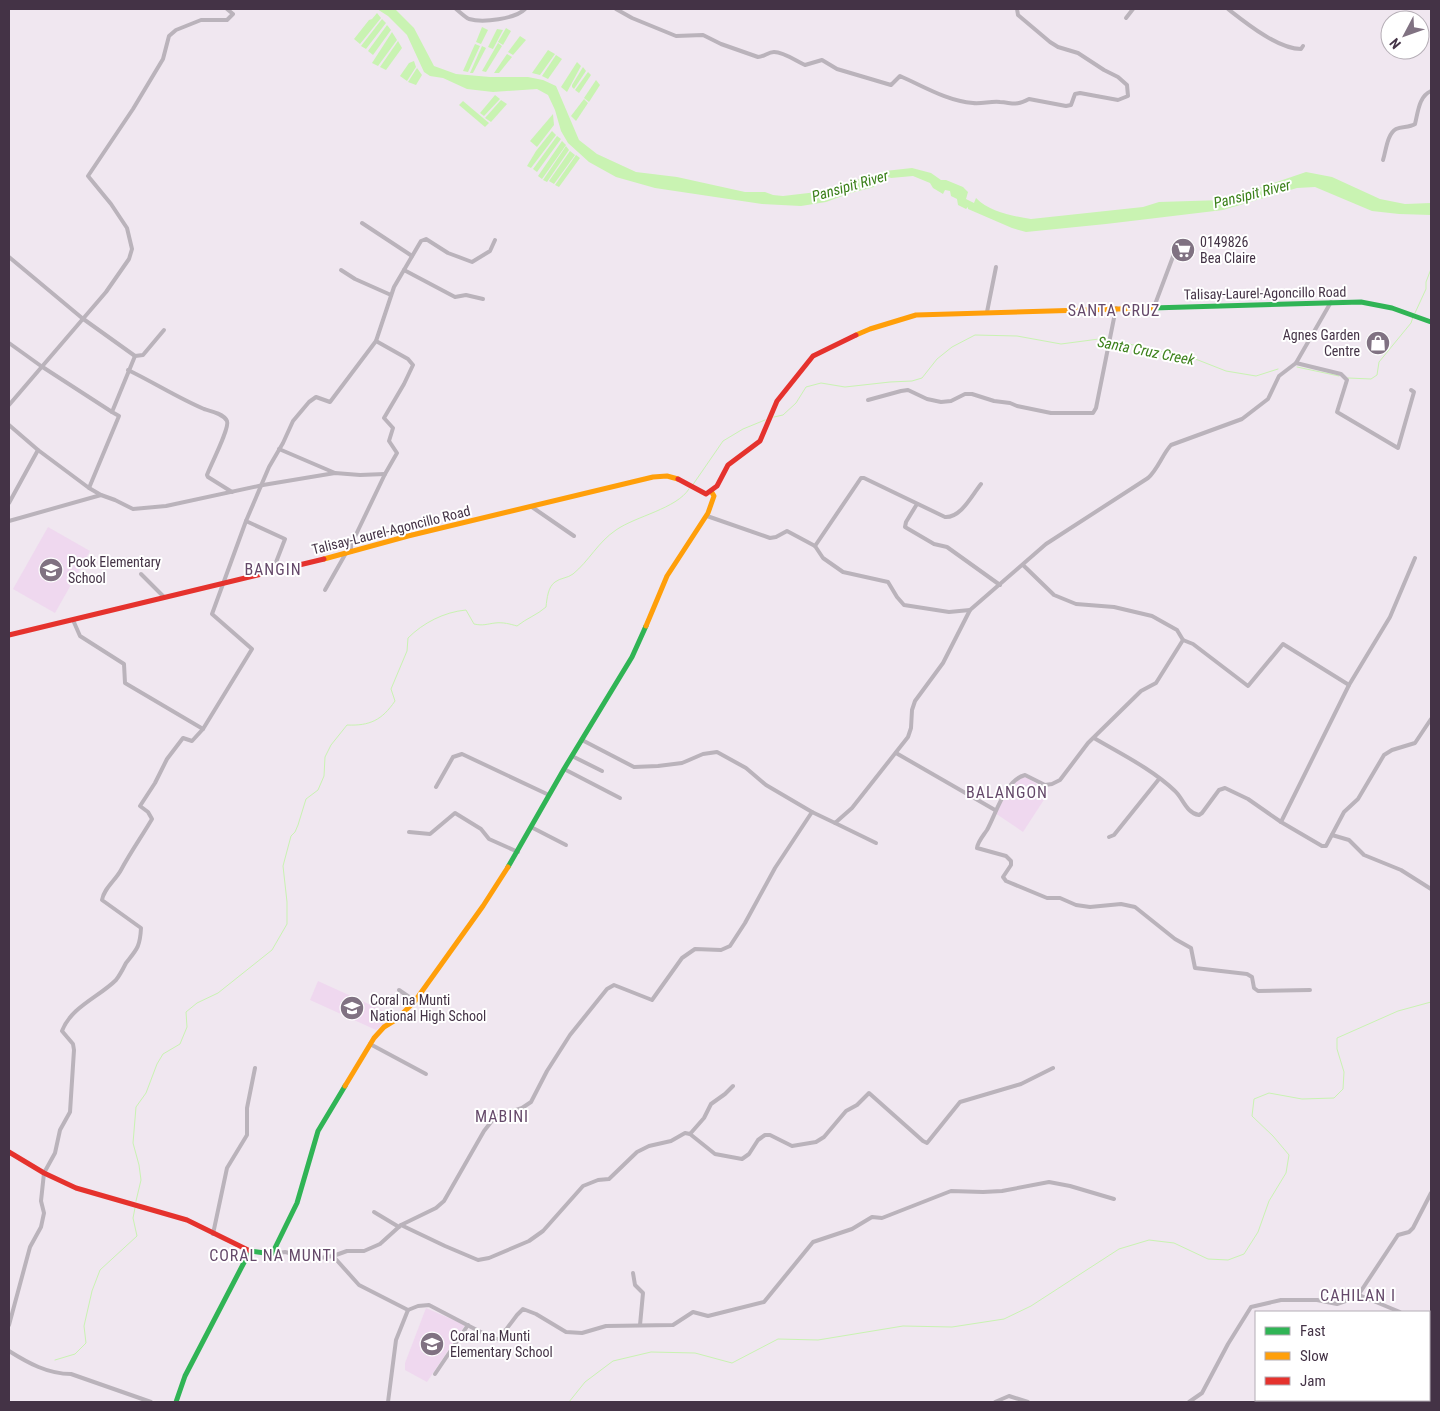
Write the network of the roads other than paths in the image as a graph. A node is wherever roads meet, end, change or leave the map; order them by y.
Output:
1 (227, 9) edge
2 (456, 9) edge
3 (525, 9) edge
4 (616, 9) edge
5 (1017, 9) edge
6 (1133, 9) edge
7 (1231, 10) edge
8 (1126, 18) dead end
9 (1303, 46) dead end
10 (1431, 91) edge
11 (1383, 160) dead end
12 (362, 223) dead end
13 (495, 240) dead end
14 (1177, 246) dead end
15 (9, 256) edge
16 (412, 256) junction
17 (996, 267) dead end
18 (341, 270) dead end
19 (404, 270) junction
20 (391, 295) junction
21 (483, 299) dead end
22 (1331, 302) junction
23 (1154, 307) junction
24 (1116, 308) junction
25 (987, 312) junction
26 (82, 318) junction
27 (1431, 322) edge
28 (164, 330) dead end
29 (376, 341) junction
30 (9, 343) edge
31 (135, 356) junction
32 (1296, 364) junction
33 (41, 366) junction
34 (128, 370) junction
35 (1411, 390) dead end
36 (868, 400) dead end
37 (9, 405) edge
38 (112, 412) junction
39 (9, 425) edge
40 (279, 449) junction
41 (38, 450) junction
42 (335, 473) junction
43 (385, 474) junction
44 (982, 484) dead end
45 (263, 485) junction
46 (89, 488) junction
47 (711, 491) junction
48 (233, 492) junction
49 (101, 496) junction
50 (9, 503) edge
51 (917, 504) junction
52 (532, 508) junction
53 (707, 516) junction
54 (246, 521) junction
55 (9, 522) edge
56 (574, 536) dead end
57 (815, 546) junction
58 (348, 553) junction
59 (1416, 558) dead end
60 (1023, 565) junction
61 (274, 570) junction
62 (141, 574) dead end
63 (225, 582) junction
64 (1000, 585) junction
65 (326, 590) dead end
66 (164, 597) junction
67 (970, 610) junction
68 (73, 620) junction
69 (9, 635) edge
70 (1183, 640) junction
71 (1349, 686) junction
72 (1431, 720) edge
73 (202, 729) junction
74 (1094, 738) junction
75 (582, 740) junction
76 (896, 753) junction
77 (572, 756) junction
78 (564, 769) junction
79 (602, 771) dead end
80 (1160, 779) junction
81 (436, 787) dead end
82 (549, 795) junction
83 (620, 798) dead end
84 (995, 810) junction
85 (812, 812) junction
86 (1281, 822) junction
87 (835, 823) junction
88 (531, 827) junction
89 (409, 832) dead end
90 (1332, 835) junction
91 (1110, 837) dead end
92 (876, 842) dead end
93 (566, 845) dead end
94 (518, 852) junction
95 (1431, 890) edge
96 (399, 990) dead end
97 (1310, 990) dead end
98 (415, 1001) junction
99 (370, 1044) junction
100 (255, 1068) dead end
101 (1053, 1068) dead end
102 (426, 1074) dead end
103 (733, 1086) dead end
104 (690, 1134) junction
105 (9, 1152) edge
106 (44, 1172) junction
107 (1431, 1193) edge
108 (1114, 1199) dead end
109 (374, 1212) dead end
110 (400, 1226) junction
111 (213, 1234) junction
112 (250, 1251) junction
113 (272, 1254) junction
114 (334, 1256) junction
115 (633, 1273) dead end
116 (1359, 1295) junction
117 (408, 1310) junction
118 (1397, 1311) edge
119 (9, 1325) edge
120 (468, 1325) junction
121 (640, 1325) junction
122 (9, 1351) edge
123 (435, 1374) dead end
124 (151, 1402) edge
125 (176, 1402) edge
126 (388, 1402) edge
127 (995, 1402) edge
128 (1028, 1402) edge
129 (1189, 1402) edge

1 - 26 street
2 - 3 street
4 - 5 street
6 - 8 street
7 - 9 street
10 - 11 street
12 - 16 street
13 - 16 street
14 - 23 street
15 - 26 street
16 - 19 street
17 - 25 street
18 - 20 street
19 - 20 street
19 - 21 street
20 - 29 street
22 - 23 main road, Talisay-Laurel-Agoncillo Road
22 - 27 main road, Talisay-Laurel-Agoncillo Road
22 - 32 street
23 - 24 main road, Talisay-Laurel-Agoncillo Road
24 - 25 main road, Talisay-Laurel-Agoncillo Road
24 - 36 street
25 - 47 main road, Talisay-Laurel-Agoncillo Road
26 - 31 street
26 - 33 street
28 - 31 street
29 - 40 street
29 - 43 street
30 - 33 street
31 - 34 street
32 - 35 street
32 - 60 street
33 - 37 street
33 - 38 street
34 - 38 street
34 - 48 street
38 - 46 street
39 - 41 street
40 - 42 street
40 - 45 street
41 - 46 street
41 - 50 street
42 - 43 street
42 - 45 street
43 - 58 street
44 - 51 street
45 - 48 street
45 - 54 street
46 - 49 street
47 - 52 main road, Talisay-Laurel-Agoncillo Road
47 - 53 main road
48 - 49 street
49 - 55 street
51 - 57 street
51 - 64 street
52 - 56 street
52 - 58 main road, Talisay-Laurel-Agoncillo Road
53 - 57 street
53 - 75 main road
54 - 61 street
54 - 63 street
57 - 67 street
58 - 61 main road, Talisay-Laurel-Agoncillo Road
58 - 65 street
59 - 71 street
60 - 64 street
60 - 70 street
61 - 63 main road, Talisay-Laurel-Agoncillo Road
62 - 66 street
63 - 66 main road, Talisay-Laurel-Agoncillo Road
63 - 73 street
64 - 67 street
66 - 68 main road, Talisay-Laurel-Agoncillo Road
67 - 76 street
68 - 69 main road, Talisay-Laurel-Agoncillo Road
68 - 73 street
70 - 71 street
70 - 74 street
71 - 86 street
72 - 90 street
73 - 106 street
74 - 80 street
74 - 84 street
75 - 77 main road
75 - 85 street
76 - 84 street
76 - 87 street
77 - 78 main road
77 - 79 street
78 - 82 main road
78 - 83 street
80 - 86 street
80 - 91 street
81 - 82 street
82 - 88 main road
84 - 97 street
85 - 87 street
85 - 110 street
86 - 90 street
87 - 92 street
88 - 93 street
88 - 94 main road
89 - 94 street
90 - 95 street
94 - 98 main road
96 - 98 street
98 - 99 main road
99 - 102 street
99 - 113 main road
100 - 111 street
101 - 104 street
103 - 104 street
104 - 110 street
105 - 106 main road
106 - 111 main road
106 - 119 street
107 - 116 street
108 - 121 street
109 - 110 street
110 - 114 street
111 - 112 main road
112 - 113 main road
112 - 125 main road
113 - 114 street
114 - 117 street
115 - 121 street
116 - 118 street
116 - 129 street
117 - 120 street
117 - 126 street
120 - 121 street
120 - 123 street
122 - 124 street
127 - 128 street

